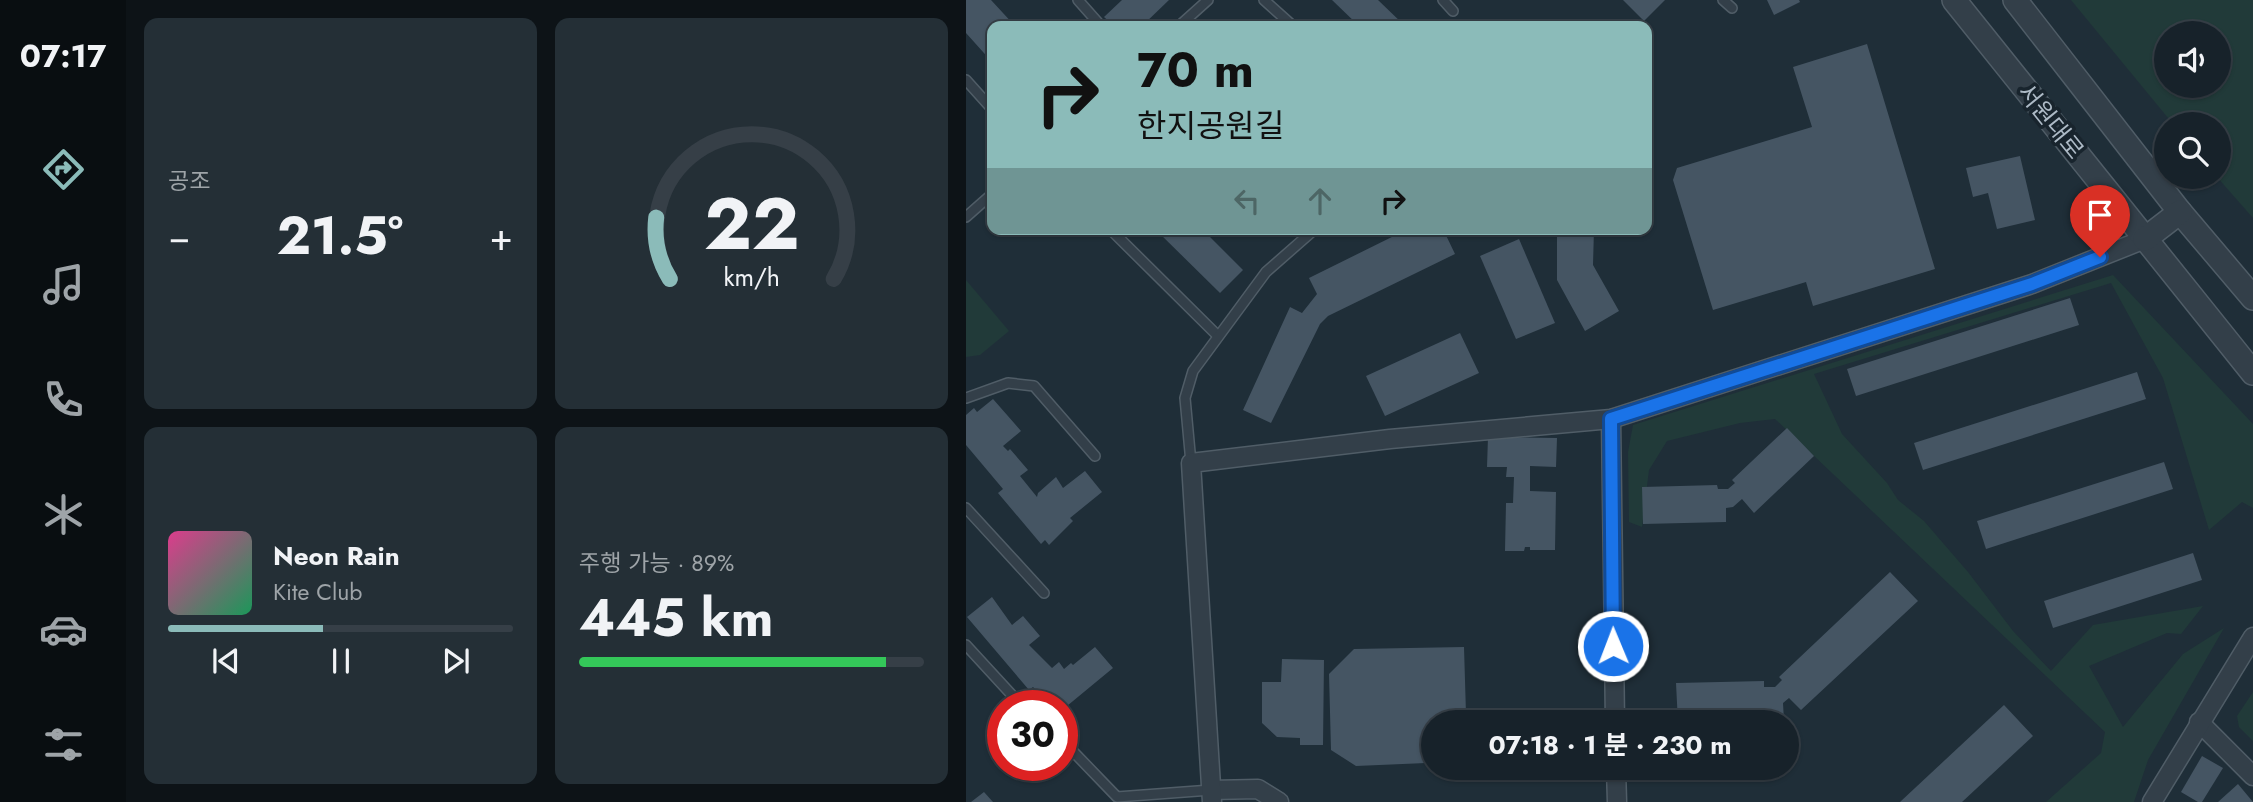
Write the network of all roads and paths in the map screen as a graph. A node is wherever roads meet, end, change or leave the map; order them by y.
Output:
1 (1078, 0) edge
2 (1209, 0) edge
3 (1264, 0) edge
4 (1443, 0) edge
5 (1723, 0) edge
6 (1954, 0) edge
7 (2015, 0) edge
8 (1732, 8) dead end
9 (1453, 11) dead end
10 (1097, 21) edge
11 (1185, 21) edge
12 (1287, 21) edge
13 (966, 80) edge
14 (987, 103) edge
15 (987, 198) edge
16 (2180, 212) junction
17 (966, 217) edge
18 (1116, 235) edge
19 (1308, 235) edge
20 (2145, 239) junction
21 (2253, 298) edge
22 (1218, 335) junction
23 (2253, 373) edge
24 (966, 398) edge
25 (1611, 419) junction
26 (1095, 456) dead end
27 (1191, 463) junction
28 (966, 508) edge
29 (1044, 593) dead end
30 (2253, 637) edge
31 (966, 645) edge
32 (1007, 690) edge
33 (1615, 710) edge
34 (2199, 722) junction
35 (1078, 757) edge
36 (2253, 776) edge
37 (1616, 780) edge
38 (1212, 796) edge
39 (1137, 799) edge
40 (1279, 802) edge
41 (1617, 802) edge
42 (2152, 802) edge

1 - 10 lane
2 - 11 lane
3 - 12 lane
4 - 9 lane
5 - 8 lane
6 - 20 street, 서원대로
7 - 16 street, 서원대로
13 - 14 lane
15 - 17 lane
16 - 20 street
16 - 21 street, 서원대로
18 - 22 lane
19 - 22 lane
20 - 23 street, 서원대로
20 - 25 street
22 - 27 lane
24 - 26 lane
25 - 27 street
25 - 33 street
27 - 38 street
28 - 29 lane
30 - 34 street
31 - 32 lane
34 - 36 street
34 - 42 street
35 - 39 lane
37 - 41 street
38 - 39 lane
38 - 40 street

